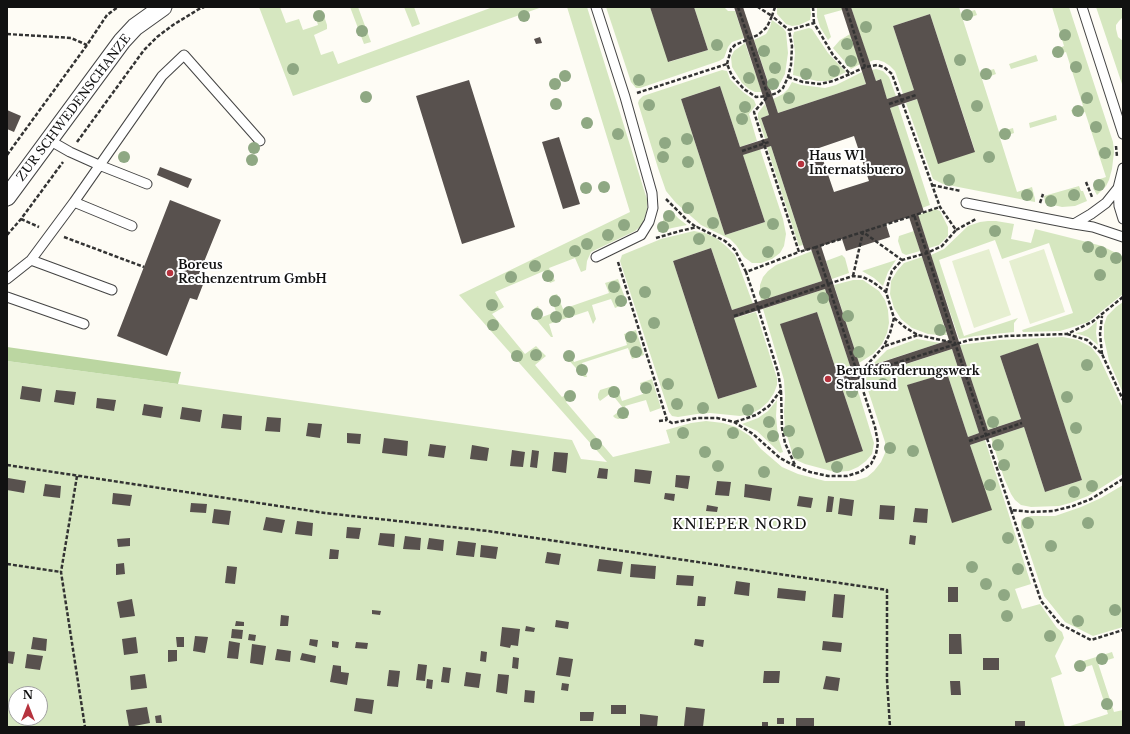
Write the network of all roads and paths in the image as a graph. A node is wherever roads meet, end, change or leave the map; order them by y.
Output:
1 (118, 7) edge
2 (162, 7) edge
3 (204, 7) edge
4 (596, 7) edge
5 (738, 7) edge
6 (758, 7) edge
7 (775, 7) edge
8 (813, 7) edge
9 (846, 7) edge
10 (1082, 7) edge
11 (198, 8) edge
12 (772, 16) junction
13 (814, 23) junction
14 (789, 30) junction
15 (7, 34) edge
16 (749, 39) junction
17 (87, 45) junction
18 (727, 64) junction
19 (865, 67) junction
20 (850, 74) junction
21 (788, 77) junction
22 (633, 94) dead end
23 (916, 95) dead end
24 (768, 96) junction
25 (901, 100) junction
26 (889, 104) dead end
27 (1123, 134) edge
28 (49, 140) junction
29 (1115, 140) dead end
30 (260, 142) dead end
31 (769, 142) dead end
32 (764, 144) junction
33 (742, 151) dead end
34 (70, 152) junction
35 (7, 155) edge
36 (1116, 160) dead end
37 (99, 165) junction
38 (1123, 168) edge
39 (12, 181) edge
40 (1086, 182) dead end
41 (147, 184) dead end
42 (932, 185) junction
43 (1118, 188) junction
44 (962, 191) dead end
45 (1043, 194) dead end
46 (664, 196) dead end
47 (7, 198) edge
48 (74, 202) junction
49 (1093, 202) dead end
50 (966, 203) dead end
51 (1039, 206) dead end
52 (940, 207) junction
53 (914, 215) junction
54 (20, 219) junction
55 (1123, 219) edge
56 (1074, 224) junction
57 (132, 226) dead end
58 (697, 227) junction
59 (51, 232) junction
60 (863, 232) junction
61 (7, 235) edge
62 (1123, 237) edge
63 (653, 239) dead end
64 (816, 247) junction
65 (799, 252) junction
66 (927, 253) junction
67 (596, 257) dead end
68 (617, 259) dead end
69 (31, 260) junction
70 (902, 260) junction
71 (144, 267) dead end
72 (746, 272) junction
73 (853, 276) junction
74 (7, 279) edge
75 (828, 284) junction
76 (112, 290) dead end
77 (886, 292) junction
78 (7, 296) edge
79 (1123, 298) edge
80 (758, 308) junction
81 (1102, 315) junction
82 (734, 316) dead end
83 (894, 318) junction
84 (84, 324) dead end
85 (1066, 334) junction
86 (918, 335) junction
87 (955, 344) junction
88 (884, 346) junction
89 (1102, 354) junction
90 (858, 375) junction
91 (840, 381) dead end
92 (781, 390) junction
93 (1123, 400) edge
94 (667, 420) junction
95 (659, 421) dead end
96 (734, 422) junction
97 (1022, 423) dead end
98 (986, 435) junction
99 (969, 440) dead end
100 (7, 465) edge
101 (795, 466) junction
102 (77, 476) junction
103 (1123, 480) edge
104 (1012, 510) junction
105 (7, 564) edge
106 (61, 572) junction
107 (1123, 630) edge
108 (85, 727) edge
109 (890, 727) edge

1 - 17 path
2 - 28 street, ZUR SCHWEDENSCHANZE
3 - 11 path
4 - 67 lane
5 - 16 path
6 - 12 path
7 - 12 path
8 - 13 path
9 - 19 path
10 - 27 lane
11 - 34 path
12 - 14 path
12 - 16 path
13 - 14 path
13 - 20 path
14 - 21 path
15 - 17 path
16 - 18 path
16 - 24 path
17 - 35 path
18 - 22 path
18 - 24 path
19 - 20 path
19 - 25 path
20 - 21 path
21 - 24 path
23 - 25 path
24 - 32 path
25 - 26 path
25 - 42 path
28 - 34 lane
28 - 39 street, ZUR SCHWEDENSCHANZE
29 - 36 path
30 - 37 lane
31 - 32 path
32 - 33 path
32 - 65 path
34 - 37 lane
34 - 54 path
37 - 41 lane
37 - 48 lane
38 - 43 lane
39 - 47 street, ZUR SCHWEDENSCHANZE
40 - 49 path
42 - 44 path
42 - 52 path
43 - 55 lane
43 - 56 lane
45 - 51 path
46 - 58 path
48 - 57 lane
48 - 59 lane
50 - 56 lane
52 - 53 path
52 - 66 path
53 - 60 path
53 - 66 path
54 - 59 path
54 - 61 path
56 - 62 lane
58 - 63 path
58 - 72 path
59 - 69 lane
59 - 71 path
60 - 64 path
60 - 70 path
60 - 73 path
64 - 65 path
64 - 75 path
65 - 72 path
66 - 70 path
66 - 87 path
68 - 94 path
69 - 74 lane
69 - 76 lane
70 - 77 path
72 - 80 path
73 - 75 path
73 - 77 path
75 - 80 path
75 - 90 path
77 - 83 path
78 - 84 lane
79 - 81 path
80 - 82 path
80 - 92 path
81 - 85 path
81 - 89 path
83 - 86 path
83 - 88 path
85 - 87 path
85 - 89 path
86 - 87 path
86 - 88 path
87 - 90 path
87 - 98 path
88 - 90 path
89 - 93 path
90 - 91 path
90 - 101 path
92 - 96 path
92 - 101 path
94 - 95 path
94 - 96 path
96 - 101 path
97 - 98 path
98 - 99 path
98 - 104 path
100 - 102 path
102 - 106 path
102 - 109 path
103 - 104 path
104 - 107 path
105 - 106 path
106 - 108 path

